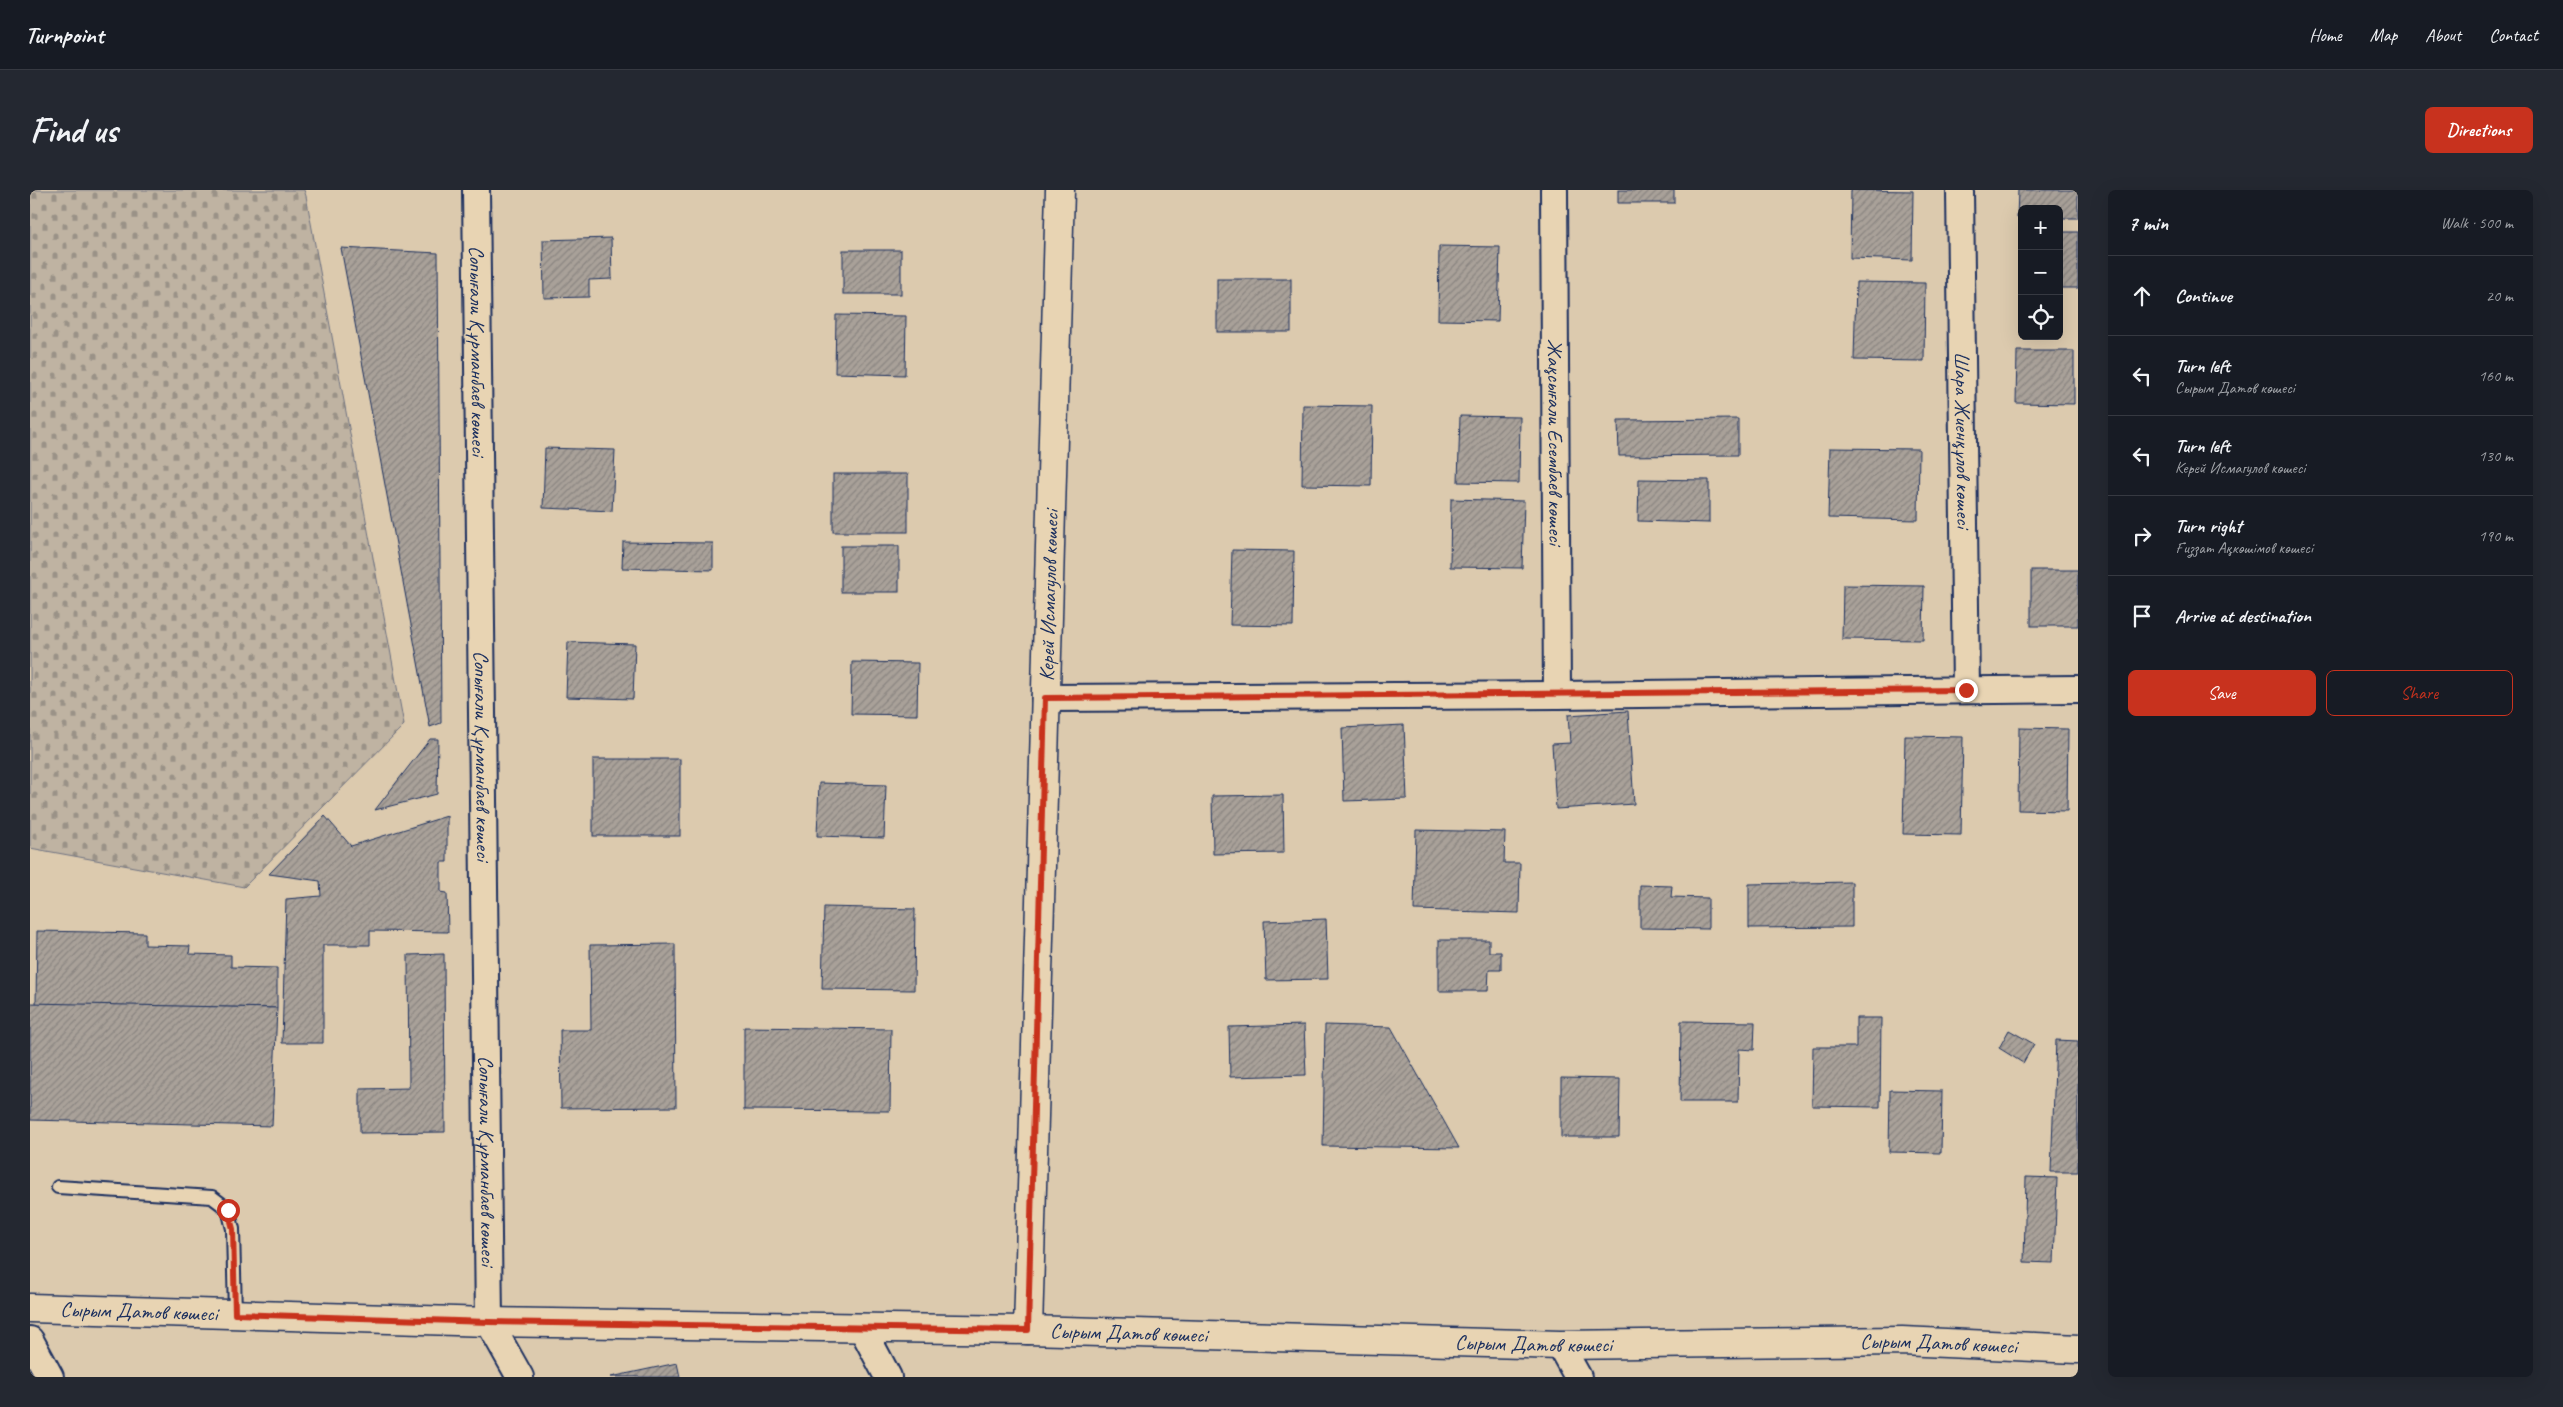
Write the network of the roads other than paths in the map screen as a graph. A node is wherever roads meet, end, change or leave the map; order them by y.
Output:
1 (476, 190) edge
2 (1060, 190) edge
3 (1554, 190) edge
4 (1960, 190) edge
5 (2078, 689) edge
6 (1966, 690) junction
7 (1557, 695) junction
8 (1045, 698) junction
9 (58, 1188) dead end
10 (30, 1308) edge
11 (235, 1314) junction
12 (489, 1322) junction
13 (862, 1328) junction
14 (1028, 1330) junction
15 (30, 1340) edge
16 (1560, 1345) junction
17 (2078, 1349) edge
18 (50, 1377) edge
19 (520, 1377) edge
20 (888, 1377) edge
21 (1578, 1377) edge

1 - 12 street, Сопығали Құрманбаев көшесі
2 - 8 main road, Керей Исмагулов көшесі
3 - 7 street, Жақсығали Есембаев көшесi
4 - 6 street, Шара Жиенқұлов көшесі
5 - 6 street
6 - 7 street
7 - 8 street
8 - 14 main road, Керей Исмагулов көшесі
9 - 11 lane
10 - 11 main road, Сырым Датов көшесі
11 - 12 main road, Сырым Датов көшесі
12 - 13 main road, Сырым Датов көшесі
12 - 19 street
13 - 14 main road, Сырым Датов көшесі
13 - 20 street
14 - 16 main road, Сырым Датов көшесі
15 - 18 street
16 - 17 main road, Сырым Датов көшесі
16 - 21 street

